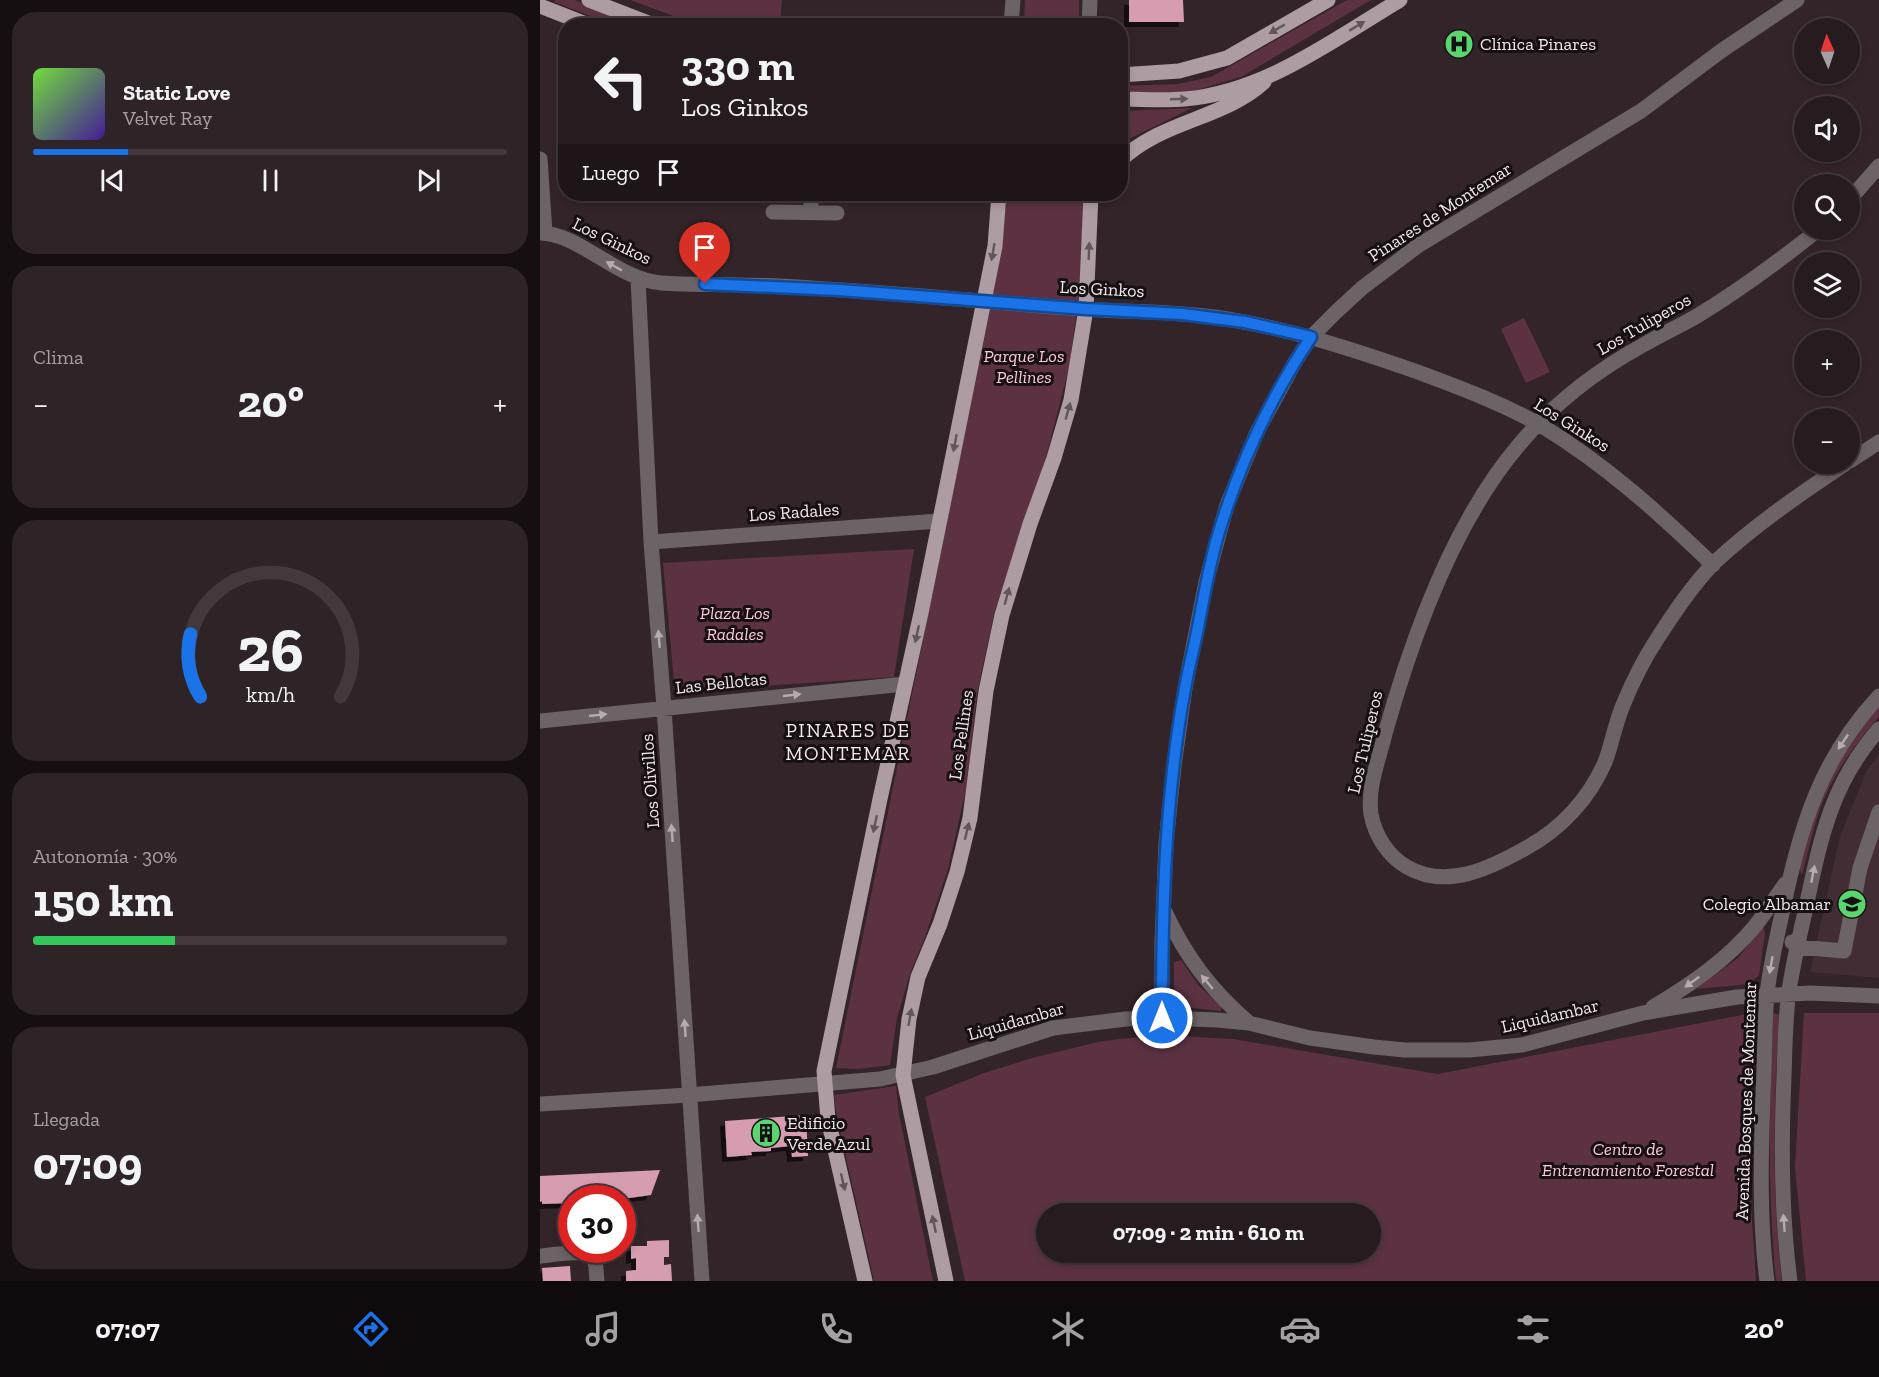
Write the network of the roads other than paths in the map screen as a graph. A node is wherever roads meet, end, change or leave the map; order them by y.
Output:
1 (589, 0) edge
2 (1013, 0) edge
3 (1089, 0) edge
4 (1328, 0) edge
5 (1400, 0) edge
6 (1797, 0) edge
7 (540, 6) edge
8 (571, 18) edge
9 (635, 18) edge
10 (1012, 18) edge
11 (1089, 18) edge
12 (1128, 74) edge
13 (1272, 75) junction
14 (1128, 99) edge
15 (1128, 154) edge
16 (540, 159) edge
17 (1879, 166) edge
18 (1860, 188) edge
19 (811, 201) edge
20 (998, 201) edge
21 (1092, 201) edge
22 (773, 213) dead end
23 (810, 213) junction
24 (837, 213) dead end
25 (542, 233) edge
26 (1805, 240) edge
27 (638, 279) junction
28 (983, 301) junction
29 (1086, 309) junction
30 (1311, 337) junction
31 (1538, 424) junction
32 (1879, 442) edge
33 (1860, 454) edge
34 (1831, 474) edge
35 (939, 521) junction
36 (651, 542) junction
37 (1713, 565) junction
38 (905, 684) junction
39 (1879, 696) edge
40 (664, 708) junction
41 (540, 722) edge
42 (1879, 729) edge
43 (1879, 812) edge
44 (1789, 879) junction
45 (1783, 906) junction
46 (1164, 909) junction
47 (1798, 946) junction
48 (1788, 993) junction
49 (1767, 995) junction
50 (1879, 996) edge
51 (1643, 1013) junction
52 (1162, 1018) junction
53 (1249, 1023) junction
54 (903, 1075) junction
55 (825, 1083) junction
56 (689, 1095) junction
57 (540, 1104) edge
58 (540, 1256) edge
59 (597, 1281) edge
60 (702, 1281) edge
61 (865, 1281) edge
62 (946, 1281) edge
63 (1767, 1281) edge
64 (1790, 1281) edge

1 - 9 main road
2 - 10 street
3 - 11 street
4 -> 12 main road
13 -> 5 main road
6 - 30 street, Pinares de Montemar
7 - 8 main road
14 -> 13 main road
13 - 15 main road
16 - 25 street
17 - 18 street
19 - 23 street
20 -> 28 main road
29 -> 21 main road, Los Pellines
22 - 23 street
23 - 24 street
27 -> 25 street, Los Ginkos
26 - 31 street, Los Tuliperos
27 - 28 street, Los Ginkos
27 - 36 street, Los Olivillos
28 - 29 street, Los Ginkos
28 -> 35 main road
29 - 30 street, Los Ginkos
54 -> 29 main road, Los Pellines
30 - 31 street, Los Ginkos
30 - 46 street, Pinares de Montemar
31 - 37 street, Los Ginkos
31 - 37 street, Los Tuliperos
32 - 33 street
34 - 37 street, Los Tuliperos
35 - 36 street, Los Radales
35 -> 38 main road
40 -> 36 street, Los Olivillos
40 -> 38 street, Las Bellotas
38 -> 55 main road
39 -> 44 street, Avenida Bosques de Montemar
41 -> 40 street, Las Bellotas
56 -> 40 street, Los Olivillos
47 -> 42 street, Avenida Bosques de Montemar
43 - 47 street
44 - 45 street, Avenida Bosques de Montemar
44 -> 51 street, Liquidambar
45 - 47 street
45 -> 49 street, Avenida Bosques de Montemar
46 - 52 street, Pinares de Montemar
53 -> 46 street, Pinares de Montemar
47 - 48 street, Avenida Bosques de Montemar
48 - 49 street, Liquidambar
48 - 50 street, Liquidambar
64 -> 48 street, Avenida Bosques de Montemar
49 - 51 street, Liquidambar
49 - 63 street, Avenida Bosques de Montemar
51 - 53 street, Liquidambar
52 - 53 street, Liquidambar
52 - 54 street, Liquidambar
54 - 55 street, Liquidambar
62 -> 54 main road, Los Pellines
55 - 56 street, Liquidambar
55 -> 61 main road
56 - 57 street, Liquidambar
60 -> 56 street, Los Olivillos
58 - 59 street

